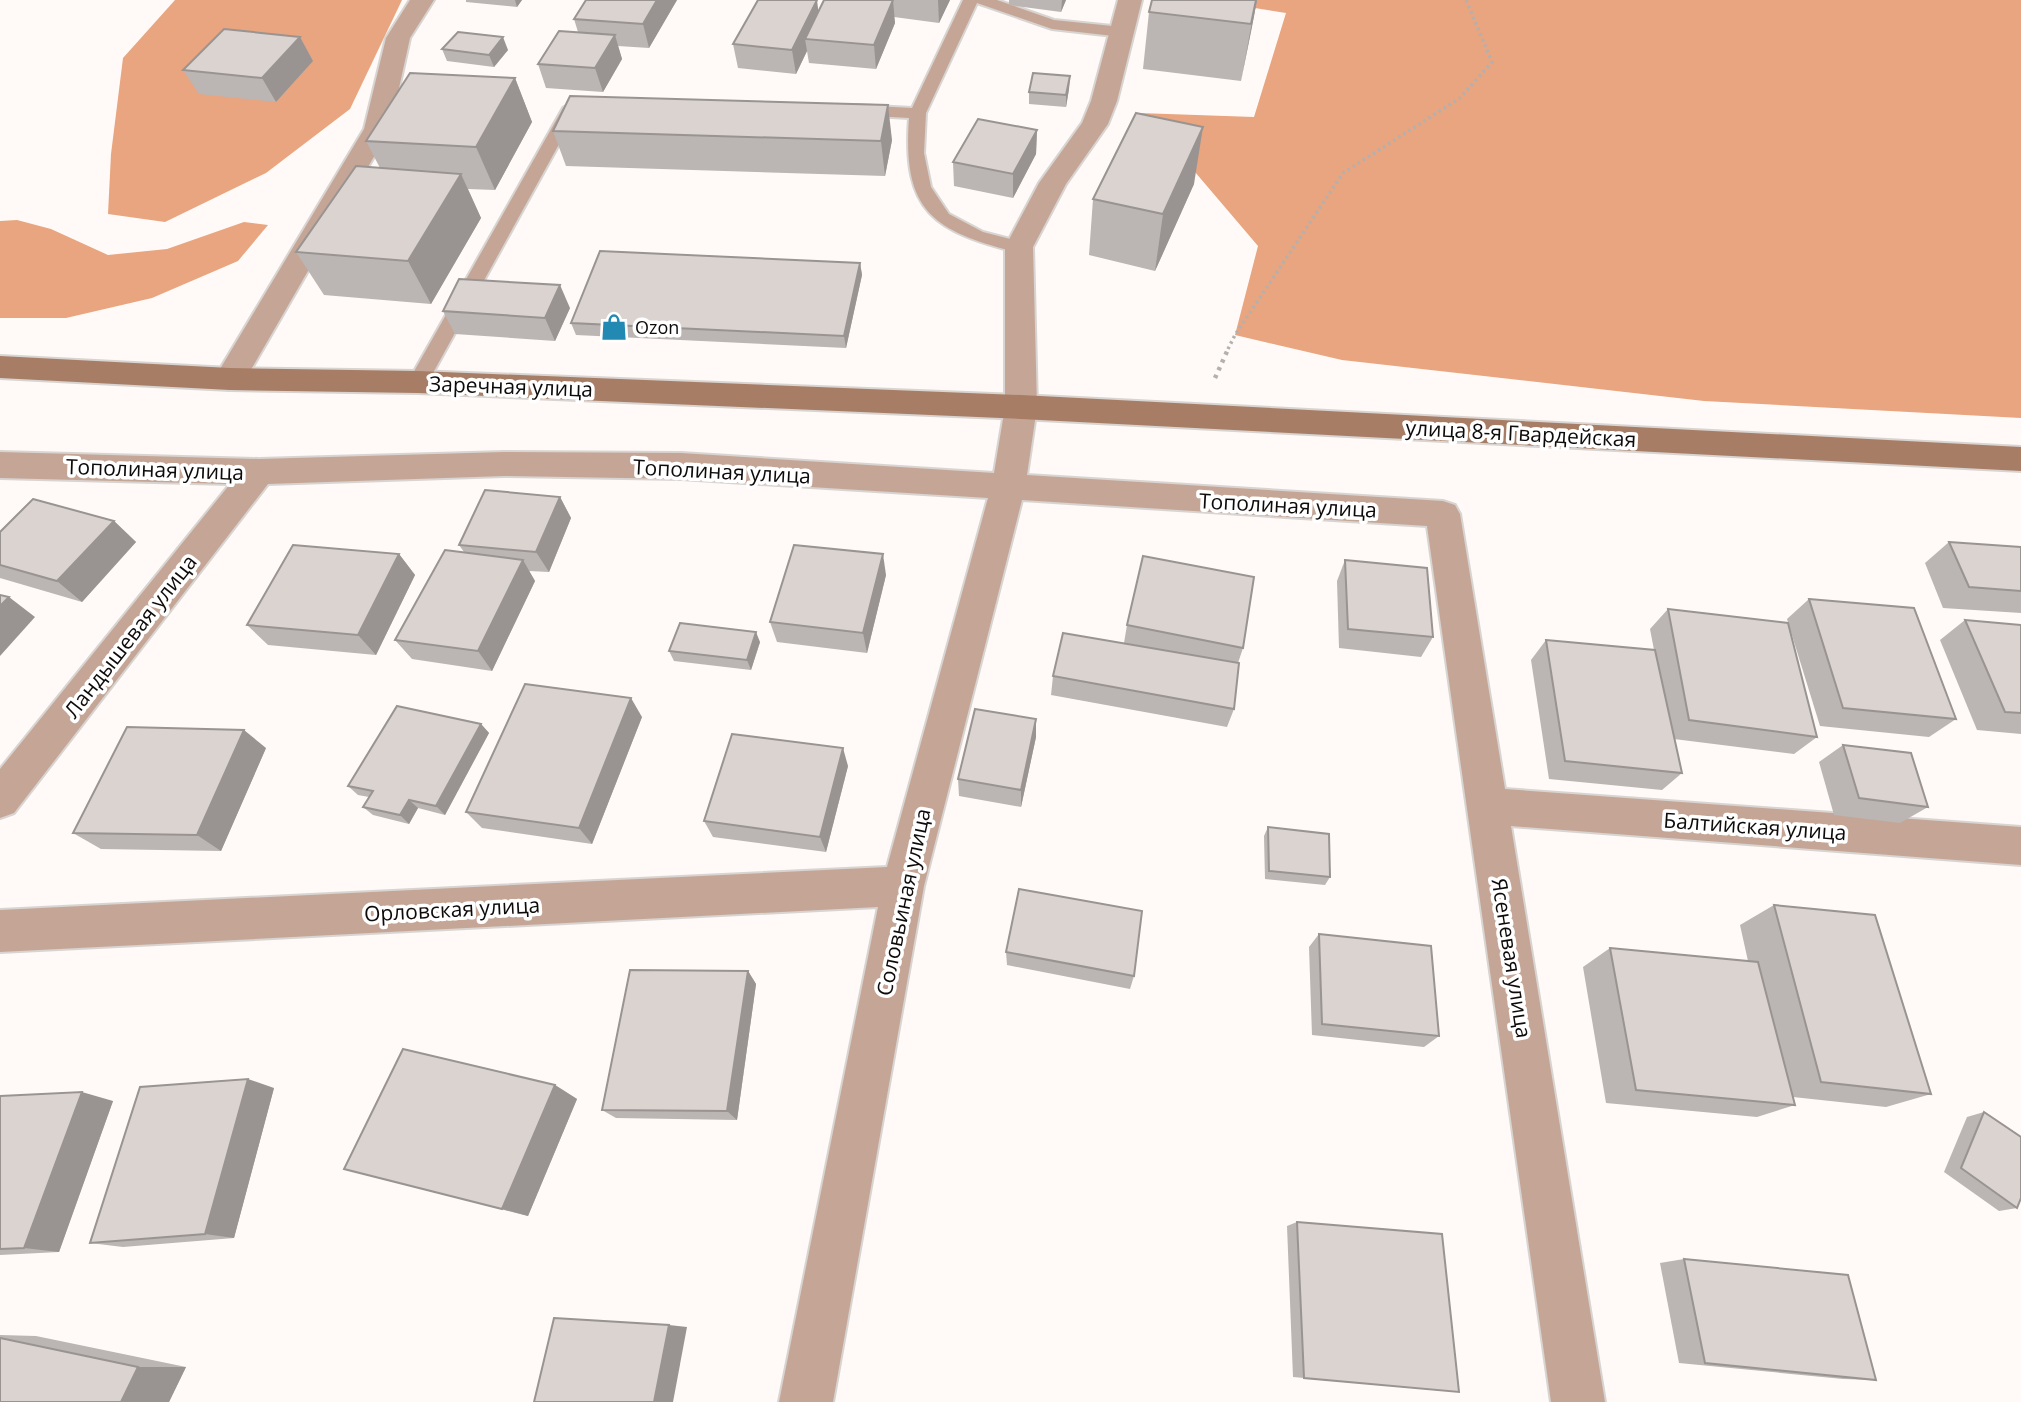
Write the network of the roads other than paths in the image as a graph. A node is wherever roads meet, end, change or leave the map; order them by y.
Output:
1 (422, 0) edge
2 (971, 0) edge
3 (982, 0) edge
4 (1130, 0) edge
5 (1122, 33) junction
6 (587, 99) edge
7 (835, 109) edge
8 (918, 113) junction
9 (1019, 247) junction
10 (0, 367) edge
11 (230, 379) junction
12 (418, 382) junction
13 (1021, 407) junction
14 (2021, 459) edge
15 (0, 465) edge
16 (259, 472) junction
17 (1007, 488) junction
18 (1443, 514) joint
19 (0, 800) edge
20 (1489, 806) junction
21 (2021, 846) edge
22 (903, 886) junction
23 (0, 931) edge
24 (806, 1402) edge
25 (1578, 1402) edge

1 - 11 street
2 - 8 lane
3 - 5 lane
4 - 5 street
5 - 9 street
6 - 12 lane
7 - 8 lane
8 - 9 lane
9 - 13 street, Соловьиная улица
10 - 11 street, Заречная улица
11 - 12 street, Заречная улица
12 - 13 street, Заречная улица
13 - 14 street, улица 8-я Гвардейская
13 - 17 street, Соловьиная улица
15 - 16 street, Тополиная улица
16 - 17 street, Тополиная улица
16 - 19 street, Ландышевая улица
17 - 18 street, Тополиная улица
17 - 22 street, Соловьиная улица
18 - 20 street, Ясеневая улица
20 - 21 street, Балтийская улица
20 - 25 street, Ясеневая улица
22 - 23 street, Орловская улица
22 - 24 street, Соловьиная улица

